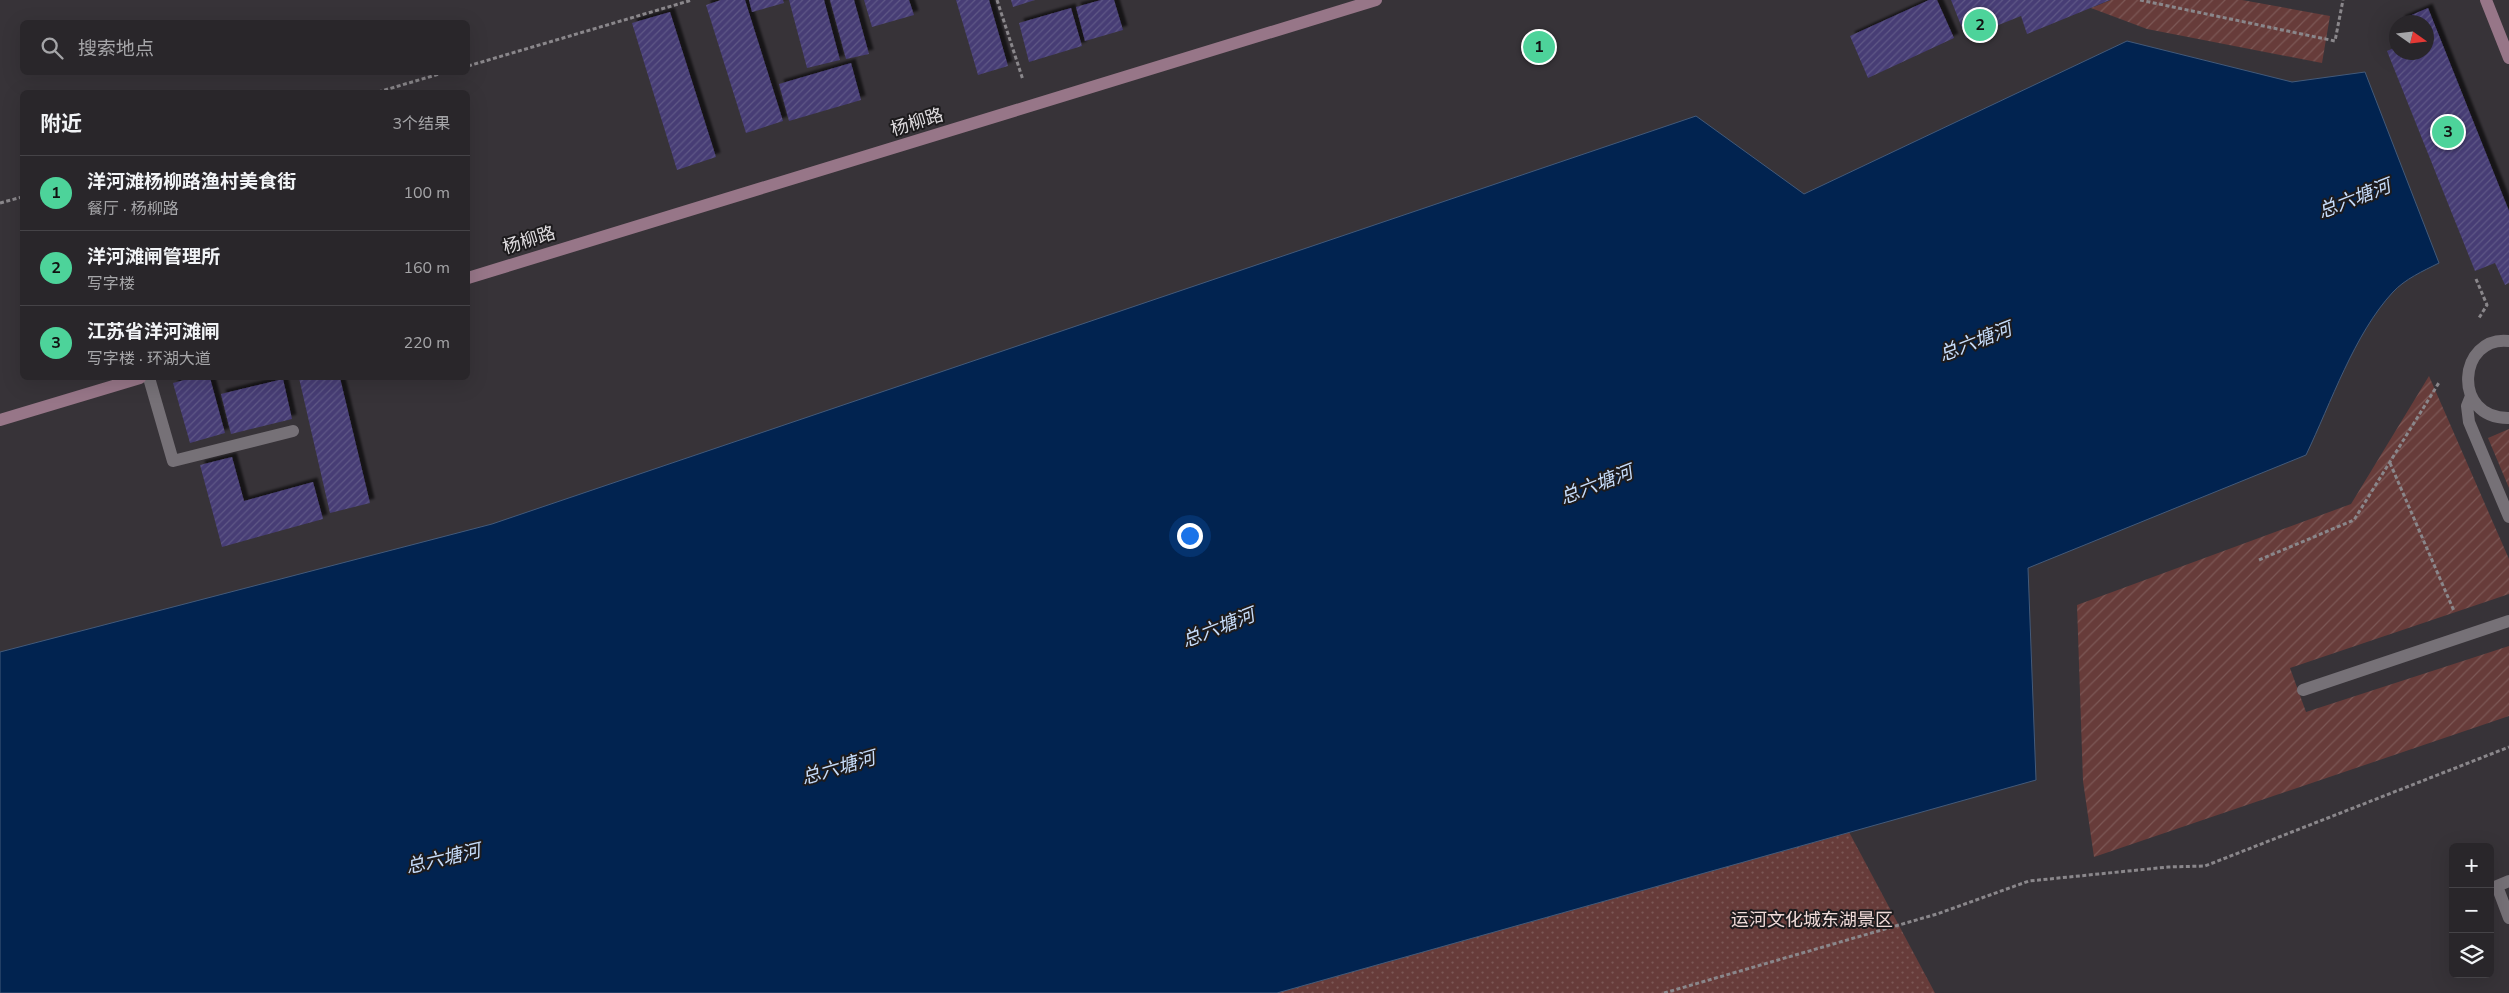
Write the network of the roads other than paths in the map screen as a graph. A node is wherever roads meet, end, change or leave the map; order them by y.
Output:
1 (1376, 0) edge
2 (2486, 0) edge
3 (2509, 58) edge
4 (470, 277) edge
5 (2509, 340) edge
6 (133, 380) edge
7 (150, 380) edge
8 (2471, 396) junction
9 (2509, 418) edge
10 (0, 420) edge
11 (293, 431) dead end
12 (2509, 517) edge
13 (2509, 621) edge
14 (2303, 690) dead end
15 (2509, 881) edge
16 (2509, 918) edge

1 - 4 street, 杨柳路
2 - 3 street
5 - 8 lane
6 - 10 street
7 - 11 lane
8 - 9 lane
8 - 12 lane
13 - 14 lane
15 - 16 lane

